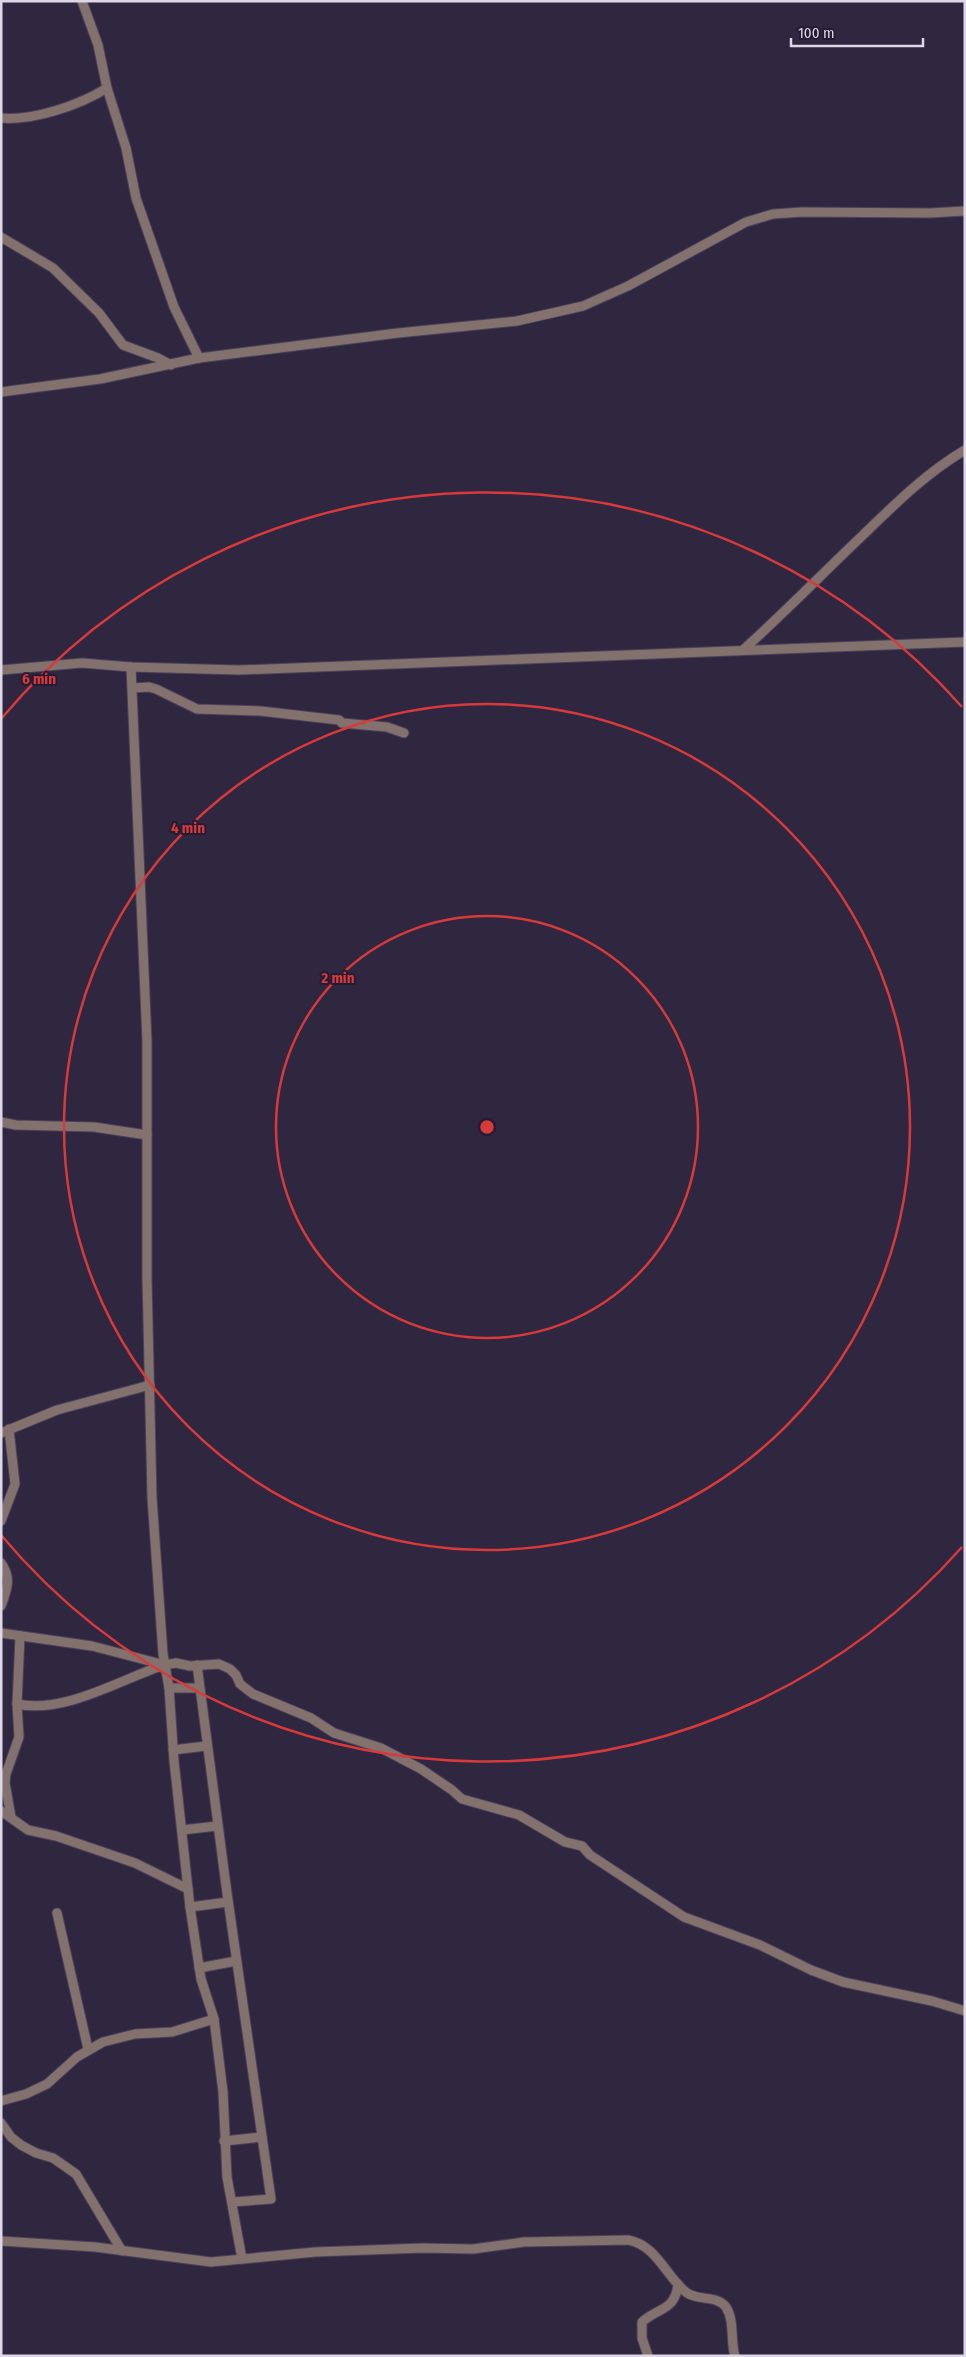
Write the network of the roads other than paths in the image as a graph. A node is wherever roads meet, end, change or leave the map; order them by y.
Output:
1 (82, 1) edge
2 (107, 88) junction
3 (1, 118) edge
4 (965, 211) edge
5 (1, 237) edge
6 (199, 358) junction
7 (171, 366) junction
8 (1, 392) edge
9 (965, 450) edge
10 (965, 642) edge
11 (743, 650) junction
12 (131, 667) junction
13 (1, 670) edge
14 (132, 688) junction
15 (404, 733) dead end
16 (2, 1123) edge
17 (147, 1135) junction
18 (150, 1385) junction
19 (5, 1431) edge
20 (1, 1521) edge
21 (1, 1563) edge
22 (1, 1606) edge
23 (1, 1633) edge
24 (20, 1636) junction
25 (165, 1665) junction
26 (197, 1666) junction
27 (169, 1688) junction
28 (198, 1688) junction
29 (17, 1704) junction
30 (206, 1746) junction
31 (173, 1750) junction
32 (3, 1772) edge
33 (1, 1811) edge
34 (11, 1817) junction
35 (218, 1826) junction
36 (182, 1830) junction
37 (188, 1889) junction
38 (228, 1902) junction
39 (190, 1907) junction
40 (57, 1913) dead end
41 (236, 1961) junction
42 (199, 1968) junction
43 (965, 2011) edge
44 (214, 2019) junction
45 (88, 2049) junction
46 (1, 2102) edge
47 (1, 2123) edge
48 (262, 2137) junction
49 (224, 2141) junction
50 (233, 2202) junction
51 (1, 2241) edge
52 (122, 2251) junction
53 (242, 2259) junction
54 (678, 2284) junction
55 (648, 2356) edge
56 (734, 2356) edge

1 - 2 street
2 - 3 street
2 - 6 street
4 - 6 street
5 - 7 street
6 - 7 street
7 - 8 street
9 - 11 street
10 - 11 street
11 - 12 street
12 - 13 street
12 - 14 street
14 - 15 street
14 - 17 street
16 - 17 street
17 - 18 street
18 - 19 street
18 - 25 street
19 - 20 street
21 - 22 street
23 - 24 street
24 - 25 street
24 - 29 street
25 - 26 street
25 - 27 street
25 - 29 street
26 - 28 street
26 - 43 street
27 - 28 street
27 - 31 street
28 - 30 street
29 - 32 street
30 - 31 street
30 - 35 street
31 - 36 street
32 - 34 street
33 - 34 street
34 - 37 street
35 - 36 street
35 - 38 street
36 - 37 street
37 - 39 street
38 - 39 street
38 - 41 street
39 - 42 street
40 - 45 street
41 - 42 street
41 - 48 street
42 - 44 street
44 - 45 street
44 - 49 street
45 - 46 street
47 - 52 street
48 - 49 street
48 - 50 street
49 - 50 street
50 - 53 street
51 - 52 street
52 - 53 street
53 - 54 street
54 - 55 street
54 - 56 street

